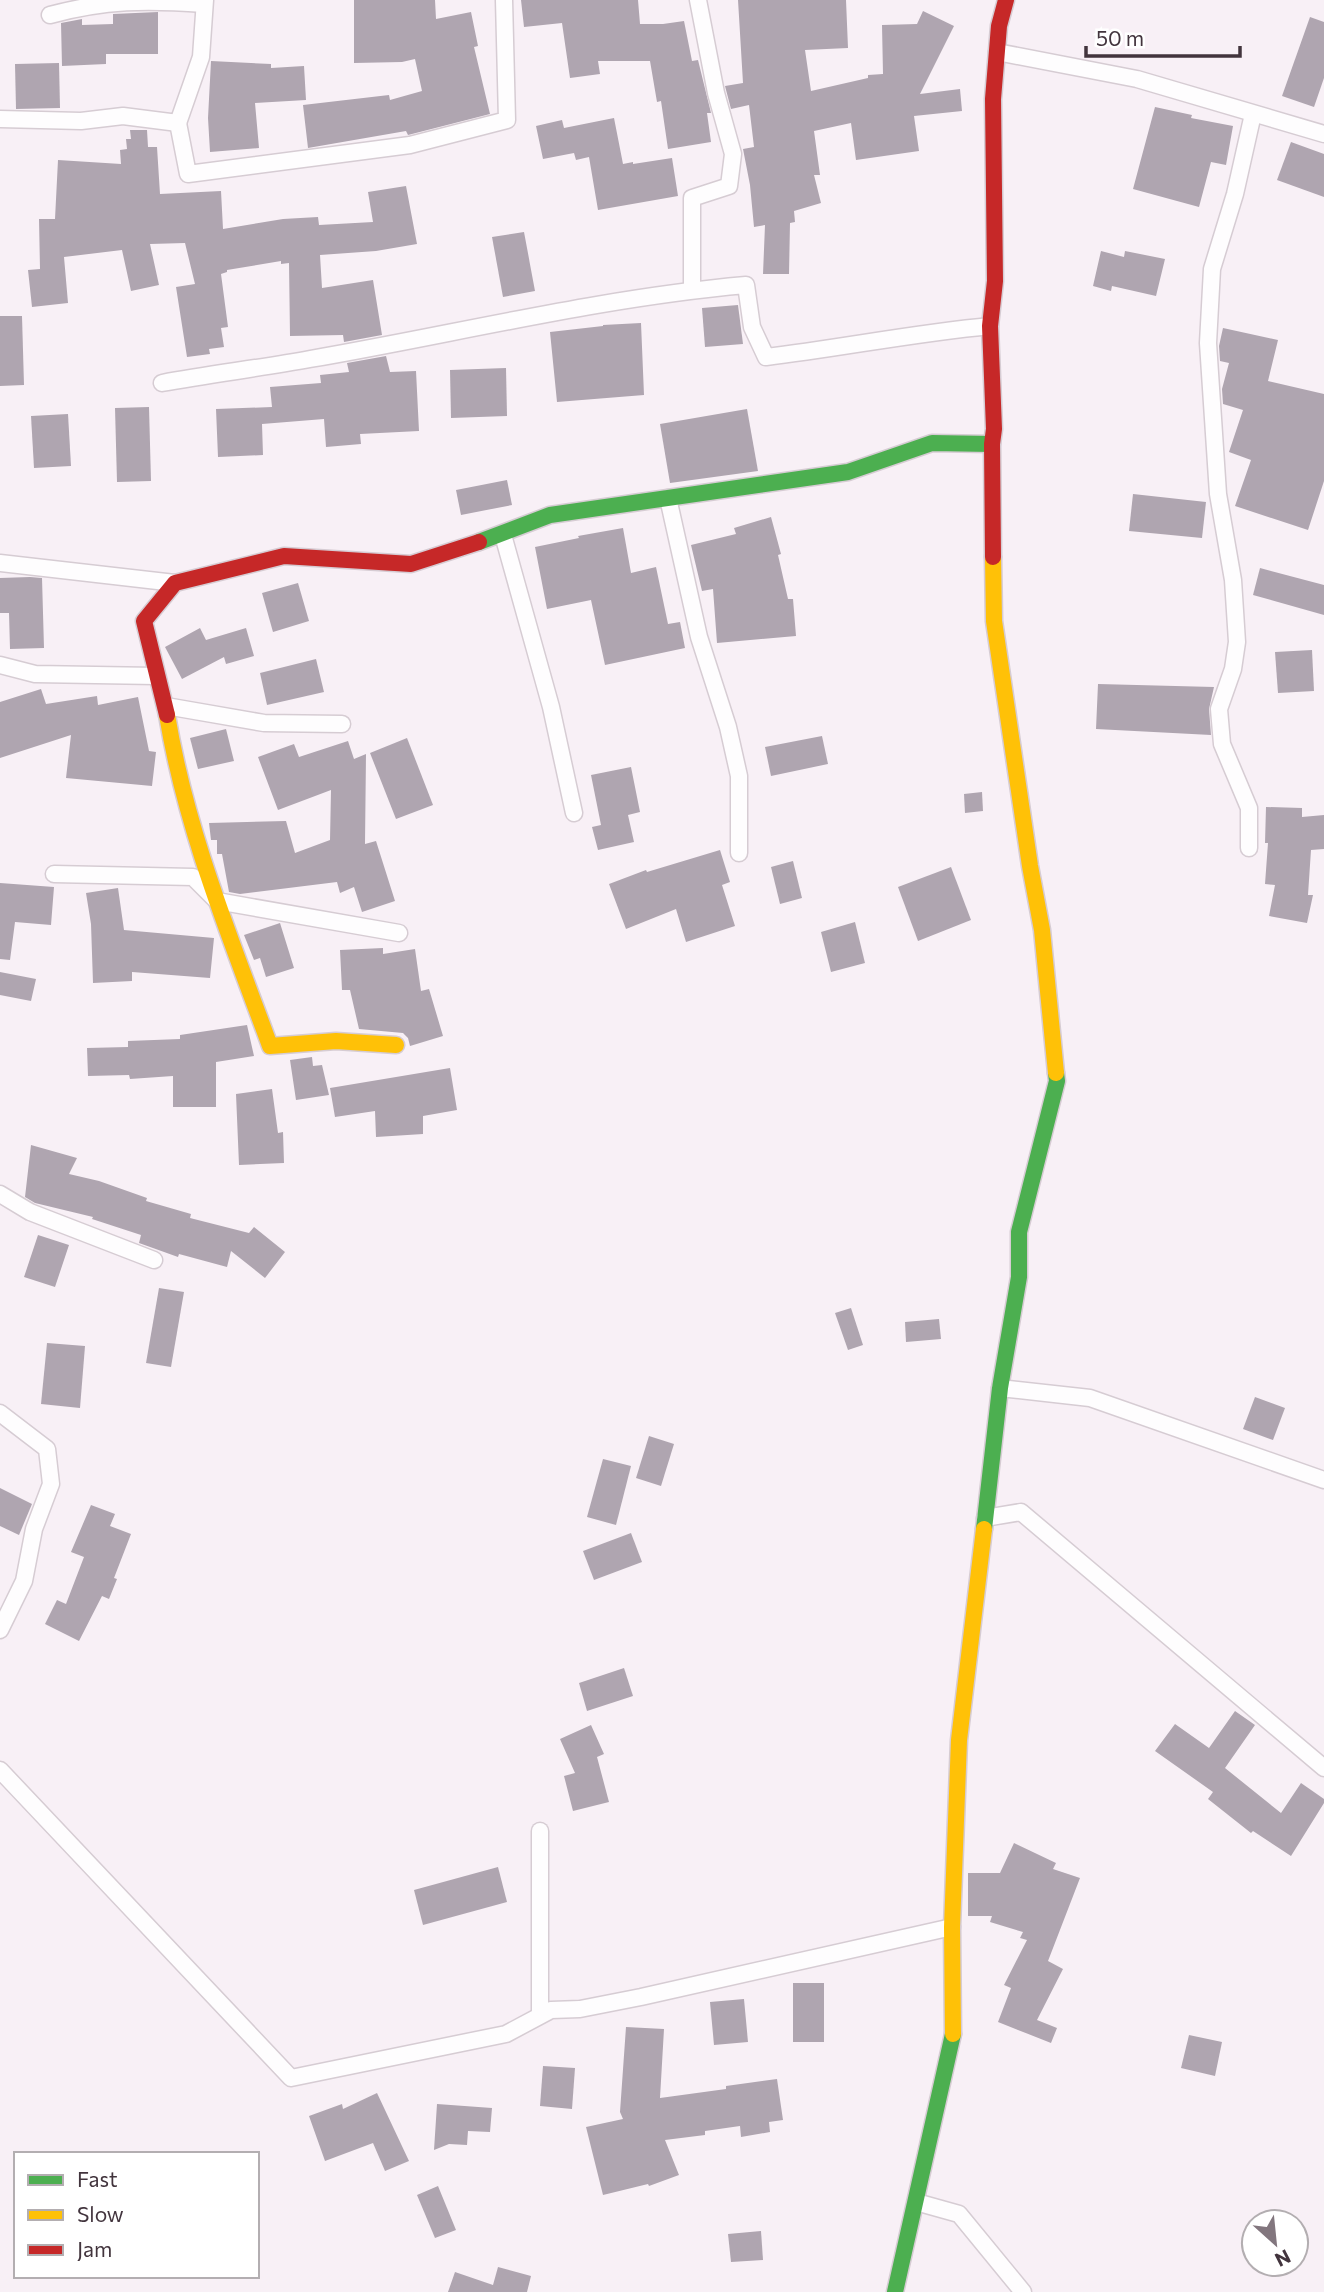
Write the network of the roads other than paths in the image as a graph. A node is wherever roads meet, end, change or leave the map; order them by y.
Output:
1 (504, 0) edge
2 (698, 0) edge
3 (1006, 0) edge
4 (204, 2) edge
5 (50, 15) dead end
6 (996, 52) junction
7 (1253, 114) junction
8 (0, 119) edge
9 (178, 123) junction
10 (1324, 134) edge
11 (692, 290) junction
12 (990, 326) junction
13 (162, 383) dead end
14 (992, 444) junction
15 (668, 498) junction
16 (503, 535) junction
17 (0, 563) edge
18 (175, 583) junction
19 (0, 665) edge
20 (156, 676) junction
21 (166, 706) junction
22 (342, 724) dead end
23 (574, 813) dead end
24 (1249, 848) dead end
25 (739, 853) dead end
26 (54, 874) dead end
27 (216, 901) junction
28 (399, 933) dead end
29 (396, 1045) dead end
30 (0, 1194) edge
31 (154, 1260) dead end
32 (1000, 1388) junction
33 (0, 1413) edge
34 (1324, 1480) edge
35 (985, 1518) junction
36 (0, 1630) edge
37 (1324, 1768) edge
38 (0, 1770) edge
39 (540, 1831) dead end
40 (952, 1927) junction
41 (540, 2015) junction
42 (916, 2202) junction
43 (895, 2292) edge
44 (1023, 2292) edge

1 - 9 street
2 - 11 street
3 - 6 street
4 - 5 street
4 - 9 street
6 - 7 street
6 - 12 street
7 - 10 street
7 - 24 street
8 - 9 street
11 - 12 street
11 - 13 street
12 - 14 street
14 - 15 street
14 - 32 street
15 - 16 street
15 - 25 street
16 - 18 street
16 - 23 street
17 - 18 street
18 - 20 street
19 - 20 street
20 - 21 street
21 - 22 street
21 - 27 street
26 - 27 street
27 - 28 street
27 - 29 street
30 - 31 street
32 - 34 street
32 - 35 street
33 - 36 street
35 - 37 street
35 - 40 street
38 - 41 street
39 - 41 street
40 - 41 street
40 - 42 street
42 - 43 street
42 - 44 street

